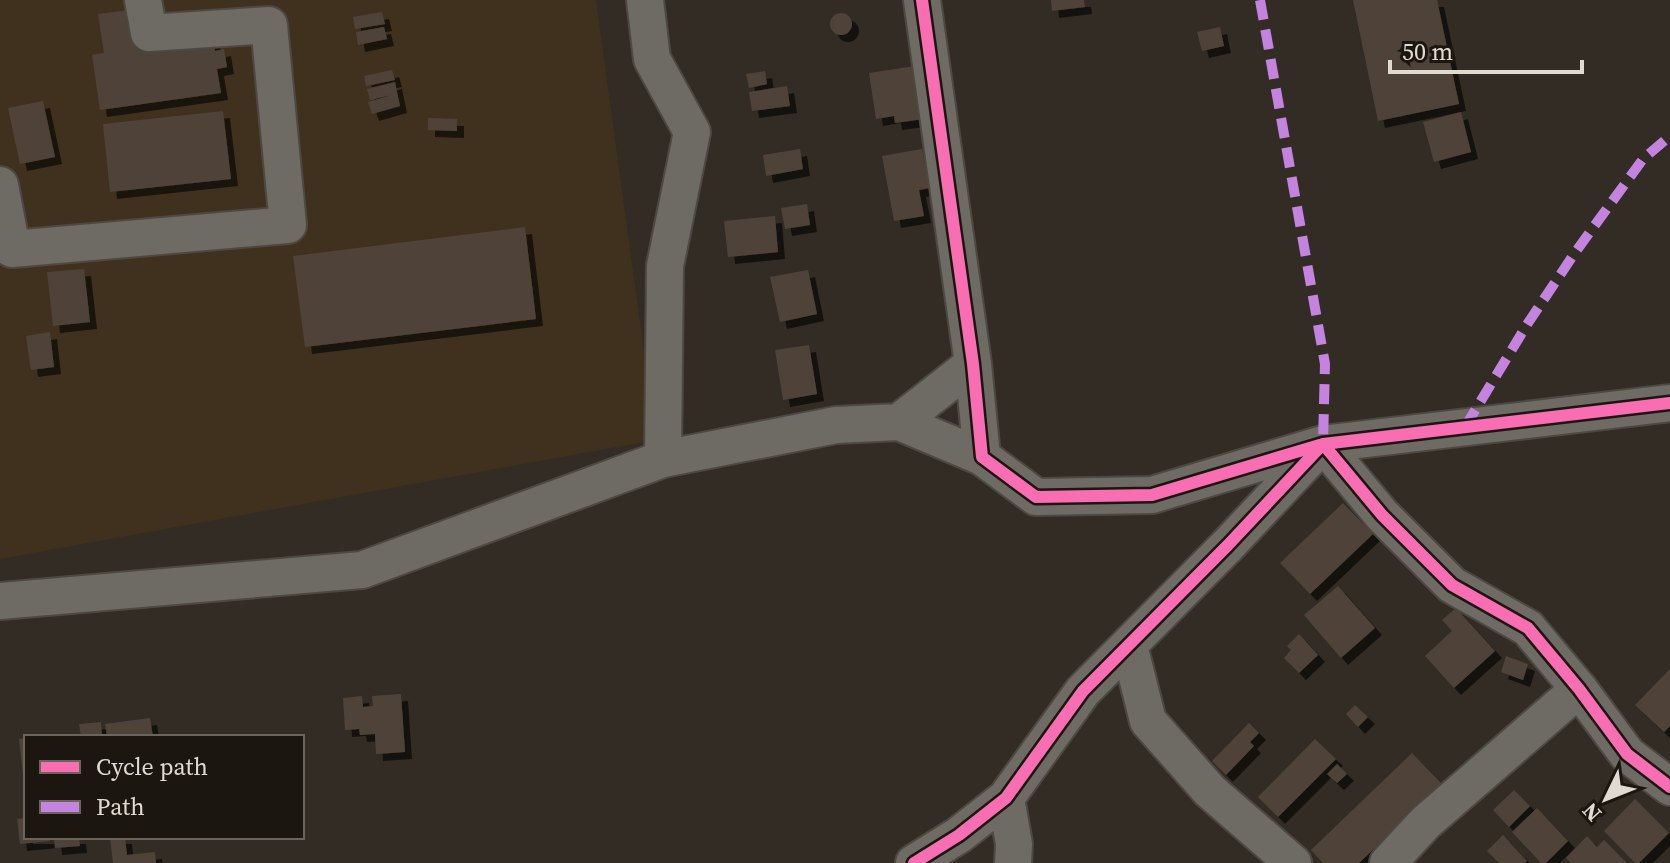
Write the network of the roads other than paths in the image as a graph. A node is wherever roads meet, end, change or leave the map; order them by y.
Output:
1 (143, 0) edge
2 (645, 0) edge
3 (922, 0) edge
4 (0, 185) edge
5 (973, 364) junction
6 (1670, 403) edge
7 (899, 422) junction
8 (1323, 444) junction
9 (982, 457) junction
10 (663, 459) junction
11 (0, 601) edge
12 (1129, 645) junction
13 (1579, 689) junction
14 (1670, 787) edge
15 (1006, 798) junction
16 (914, 863) edge
17 (1013, 863) edge
18 (1293, 863) edge
19 (1388, 863) edge

1 - 4 street
2 - 10 street
3 - 5 street
5 - 7 street
5 - 9 street
6 - 8 street
7 - 9 street
7 - 10 street
8 - 9 street
8 - 12 street
8 - 13 street
10 - 11 street
12 - 15 street
12 - 18 street
13 - 14 street
13 - 19 street
15 - 16 street
15 - 17 street

